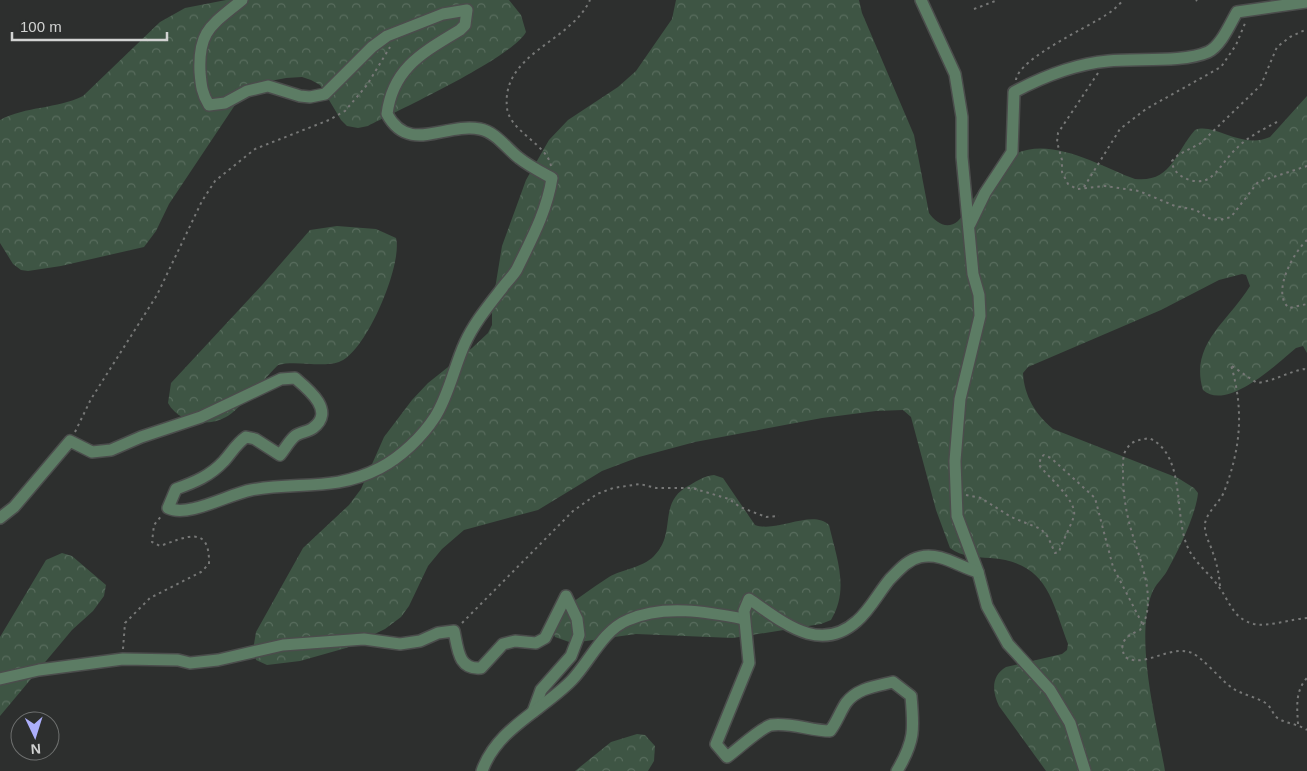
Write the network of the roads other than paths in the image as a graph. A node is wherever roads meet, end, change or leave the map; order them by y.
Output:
1 (242, 0) edge
2 (921, 0) edge
3 (1307, 2) edge
4 (970, 224) junction
5 (0, 518) edge
6 (978, 572) junction
7 (744, 618) junction
8 (0, 680) edge
9 (533, 712) junction
10 (482, 771) edge
11 (898, 771) edge
12 (1084, 771) edge

1 - 5 street
2 - 4 street
3 - 4 street
4 - 6 street
6 - 7 street
6 - 12 street
7 - 9 street
7 - 11 street
8 - 9 street
9 - 10 street

